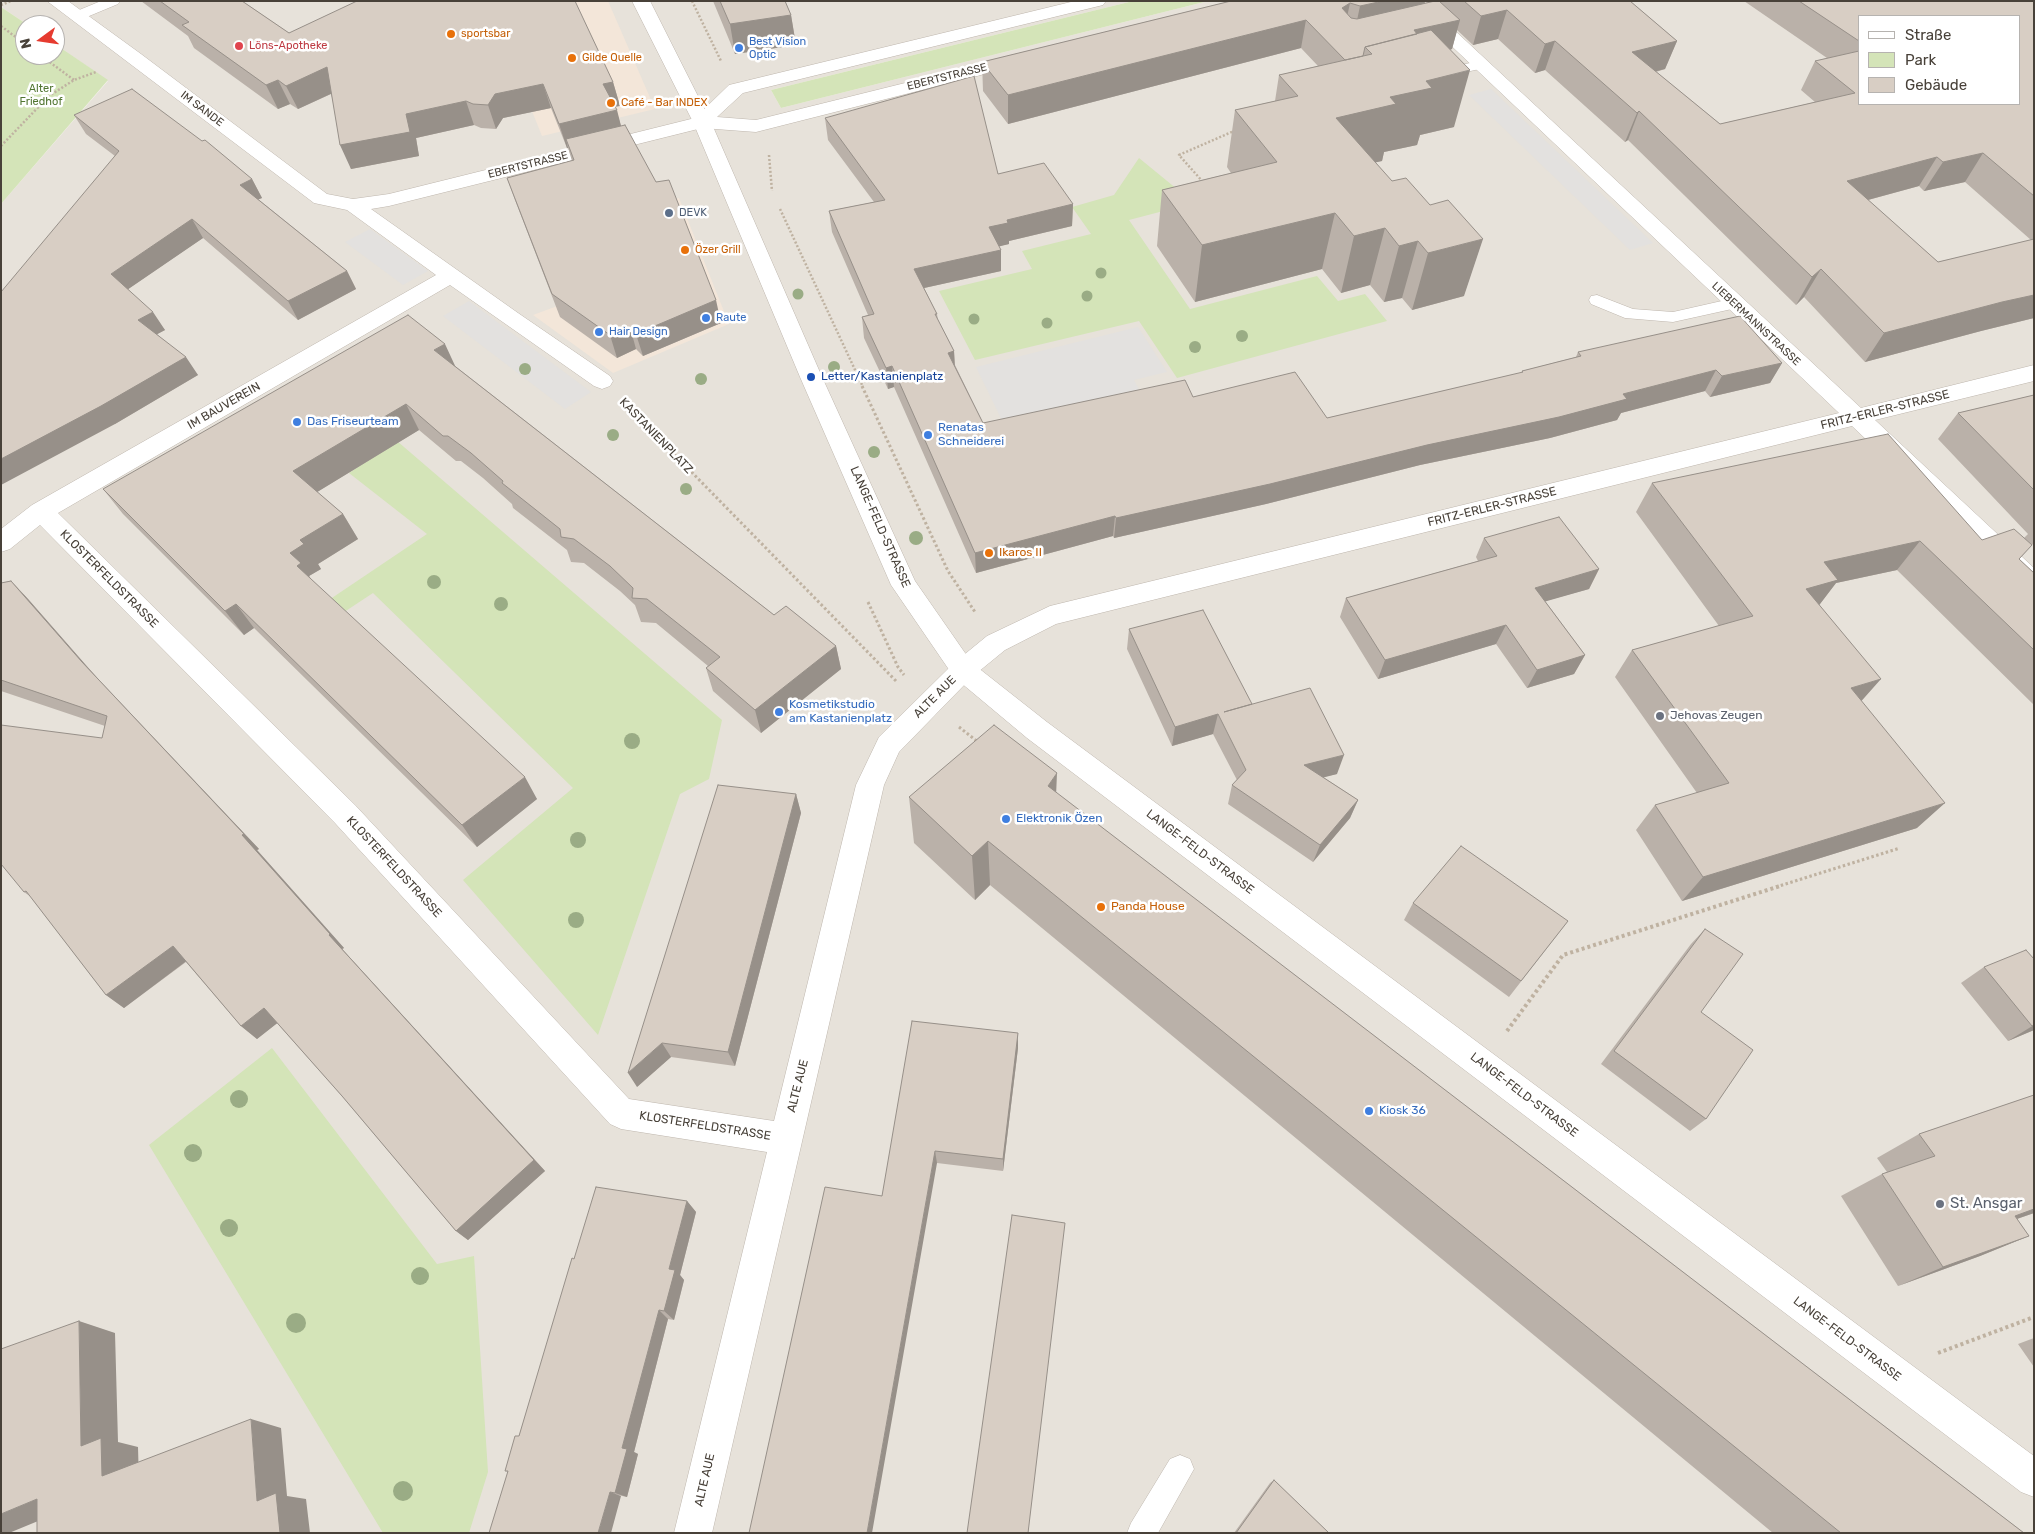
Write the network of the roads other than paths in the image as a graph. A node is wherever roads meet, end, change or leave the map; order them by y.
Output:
1 (56, 1) edge
2 (113, 1) edge
3 (641, 1) edge
4 (1097, 1) edge
5 (1412, 1) edge
6 (77, 16) junction
7 (1032, 56) edge
8 (1479, 65) junction
9 (1425, 78) edge
10 (702, 122) junction
11 (353, 205) junction
12 (451, 275) junction
13 (1597, 300) dead end
14 (1734, 303) junction
15 (2034, 373) edge
16 (602, 381) road end
17 (1856, 417) junction
18 (41, 511) junction
19 (1, 543) edge
20 (2034, 583) edge
21 (963, 670) junction
22 (785, 1139) junction
23 (1180, 1468) dead end
24 (2034, 1479) edge
25 (693, 1533) edge
26 (1141, 1533) edge

1 - 6 street, IM SANDE
2 - 6 lane
3 - 10 street, LANGE-FELD-STRASSE
4 - 10 street
5 - 8 street, LIEBERMANNSTRASSE
6 - 11 street, IM SANDE
7 - 10 street, EBERTSTRASSE
8 - 9 lane
8 - 14 street, LIEBERMANNSTRASSE
10 - 11 street, EBERTSTRASSE
10 - 21 street, LANGE-FELD-STRASSE
11 - 12 street
12 - 16 street
12 - 18 street, IM BAUVEREIN
13 - 14 lane
14 - 17 street, LIEBERMANNSTRASSE
15 - 17 street, FRITZ-ERLER-STRASSE
17 - 20 street, LIEBERMANNSTRASSE
17 - 21 street, FRITZ-ERLER-STRASSE
18 - 19 street, IM BAUVEREIN
18 - 22 street, KLOSTERFELDSTRASSE
21 - 22 street, ALTE AUE
21 - 24 street, LANGE-FELD-STRASSE
22 - 25 street, ALTE AUE
23 - 26 lane

